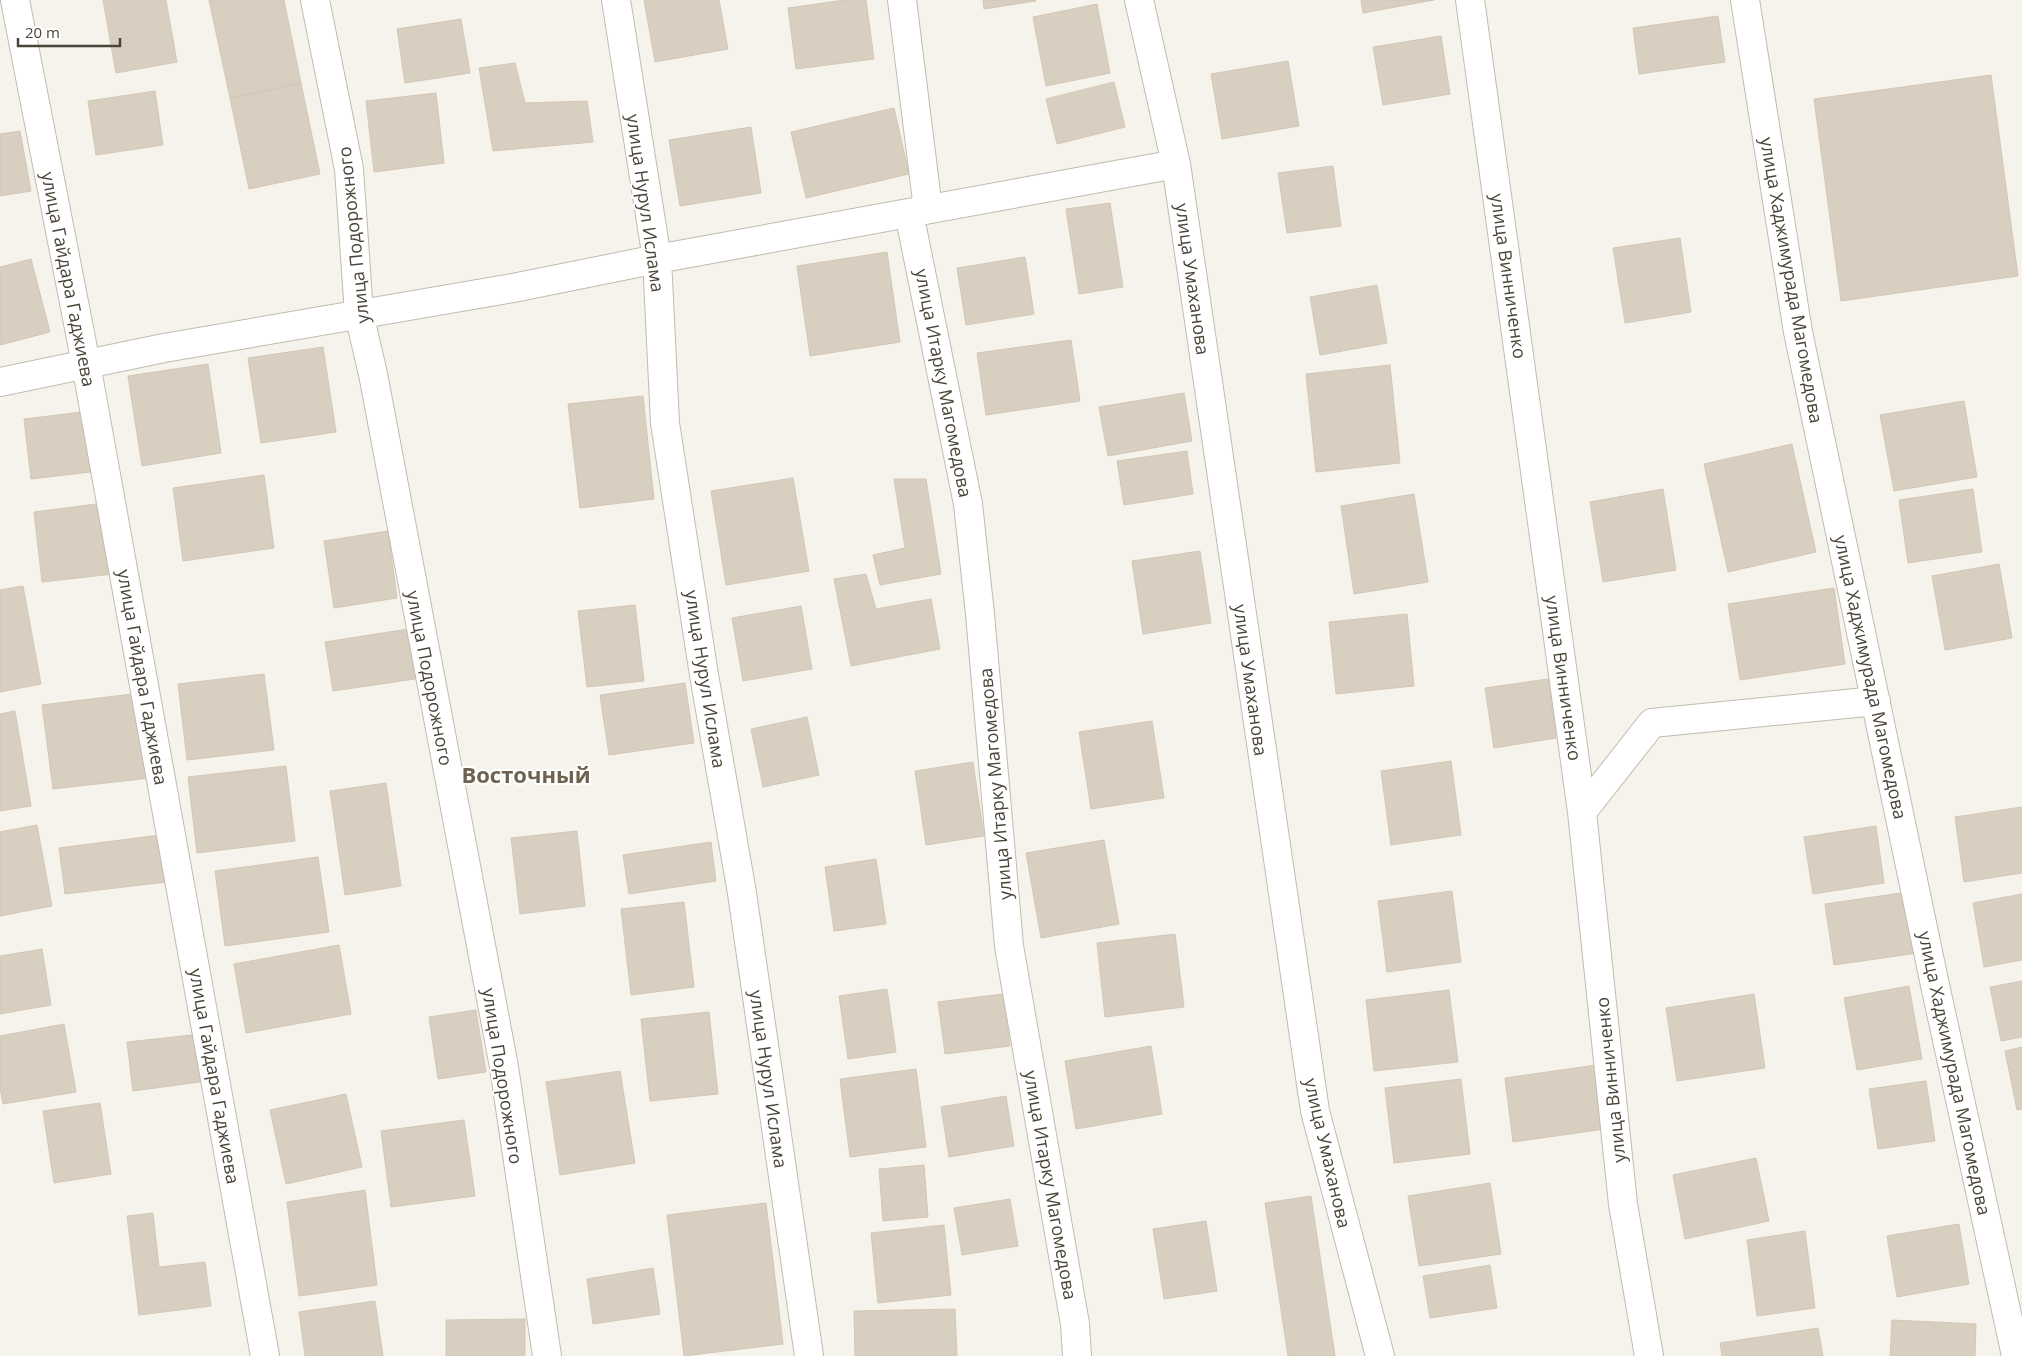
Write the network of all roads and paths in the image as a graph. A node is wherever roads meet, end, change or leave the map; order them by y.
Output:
1 (15, 0) edge
2 (315, 0) edge
3 (616, 0) edge
4 (902, 0) edge
5 (1139, 0) edge
6 (1470, 0) edge
7 (1745, 0) edge
8 (1176, 164) junction
9 (919, 211) junction
10 (657, 259) junction
11 (359, 314) junction
12 (86, 364) junction
13 (0, 382) edge
14 (1876, 701) junction
15 (1582, 812) junction
16 (2015, 1351) dead end
17 (265, 1356) edge
18 (547, 1356) edge
19 (809, 1356) edge
20 (1076, 1356) edge
21 (1380, 1356) edge
22 (1649, 1356) edge

1 - 12 street, улица Гайдара Гаджиева
2 - 11 street, улица Подорожного
3 - 10 street, улица Нурул Ислама
4 - 9 street, улица Итарку Магомедова
5 - 8 street, улица Умаханова
6 - 15 street, улица Винниченко
7 - 14 street, улица Хаджимурада Магомедова
8 - 9 street
8 - 21 street, улица Умаханова
9 - 10 street
9 - 20 street, улица Итарку Магомедова
10 - 11 street
10 - 19 street, улица Нурул Ислама
11 - 12 street
11 - 18 street, улица Подорожного
12 - 13 street
12 - 17 street, улица Гайдара Гаджиева
14 - 15 street
14 - 16 street, улица Хаджимурада Магомедова
15 - 22 street, улица Винниченко

